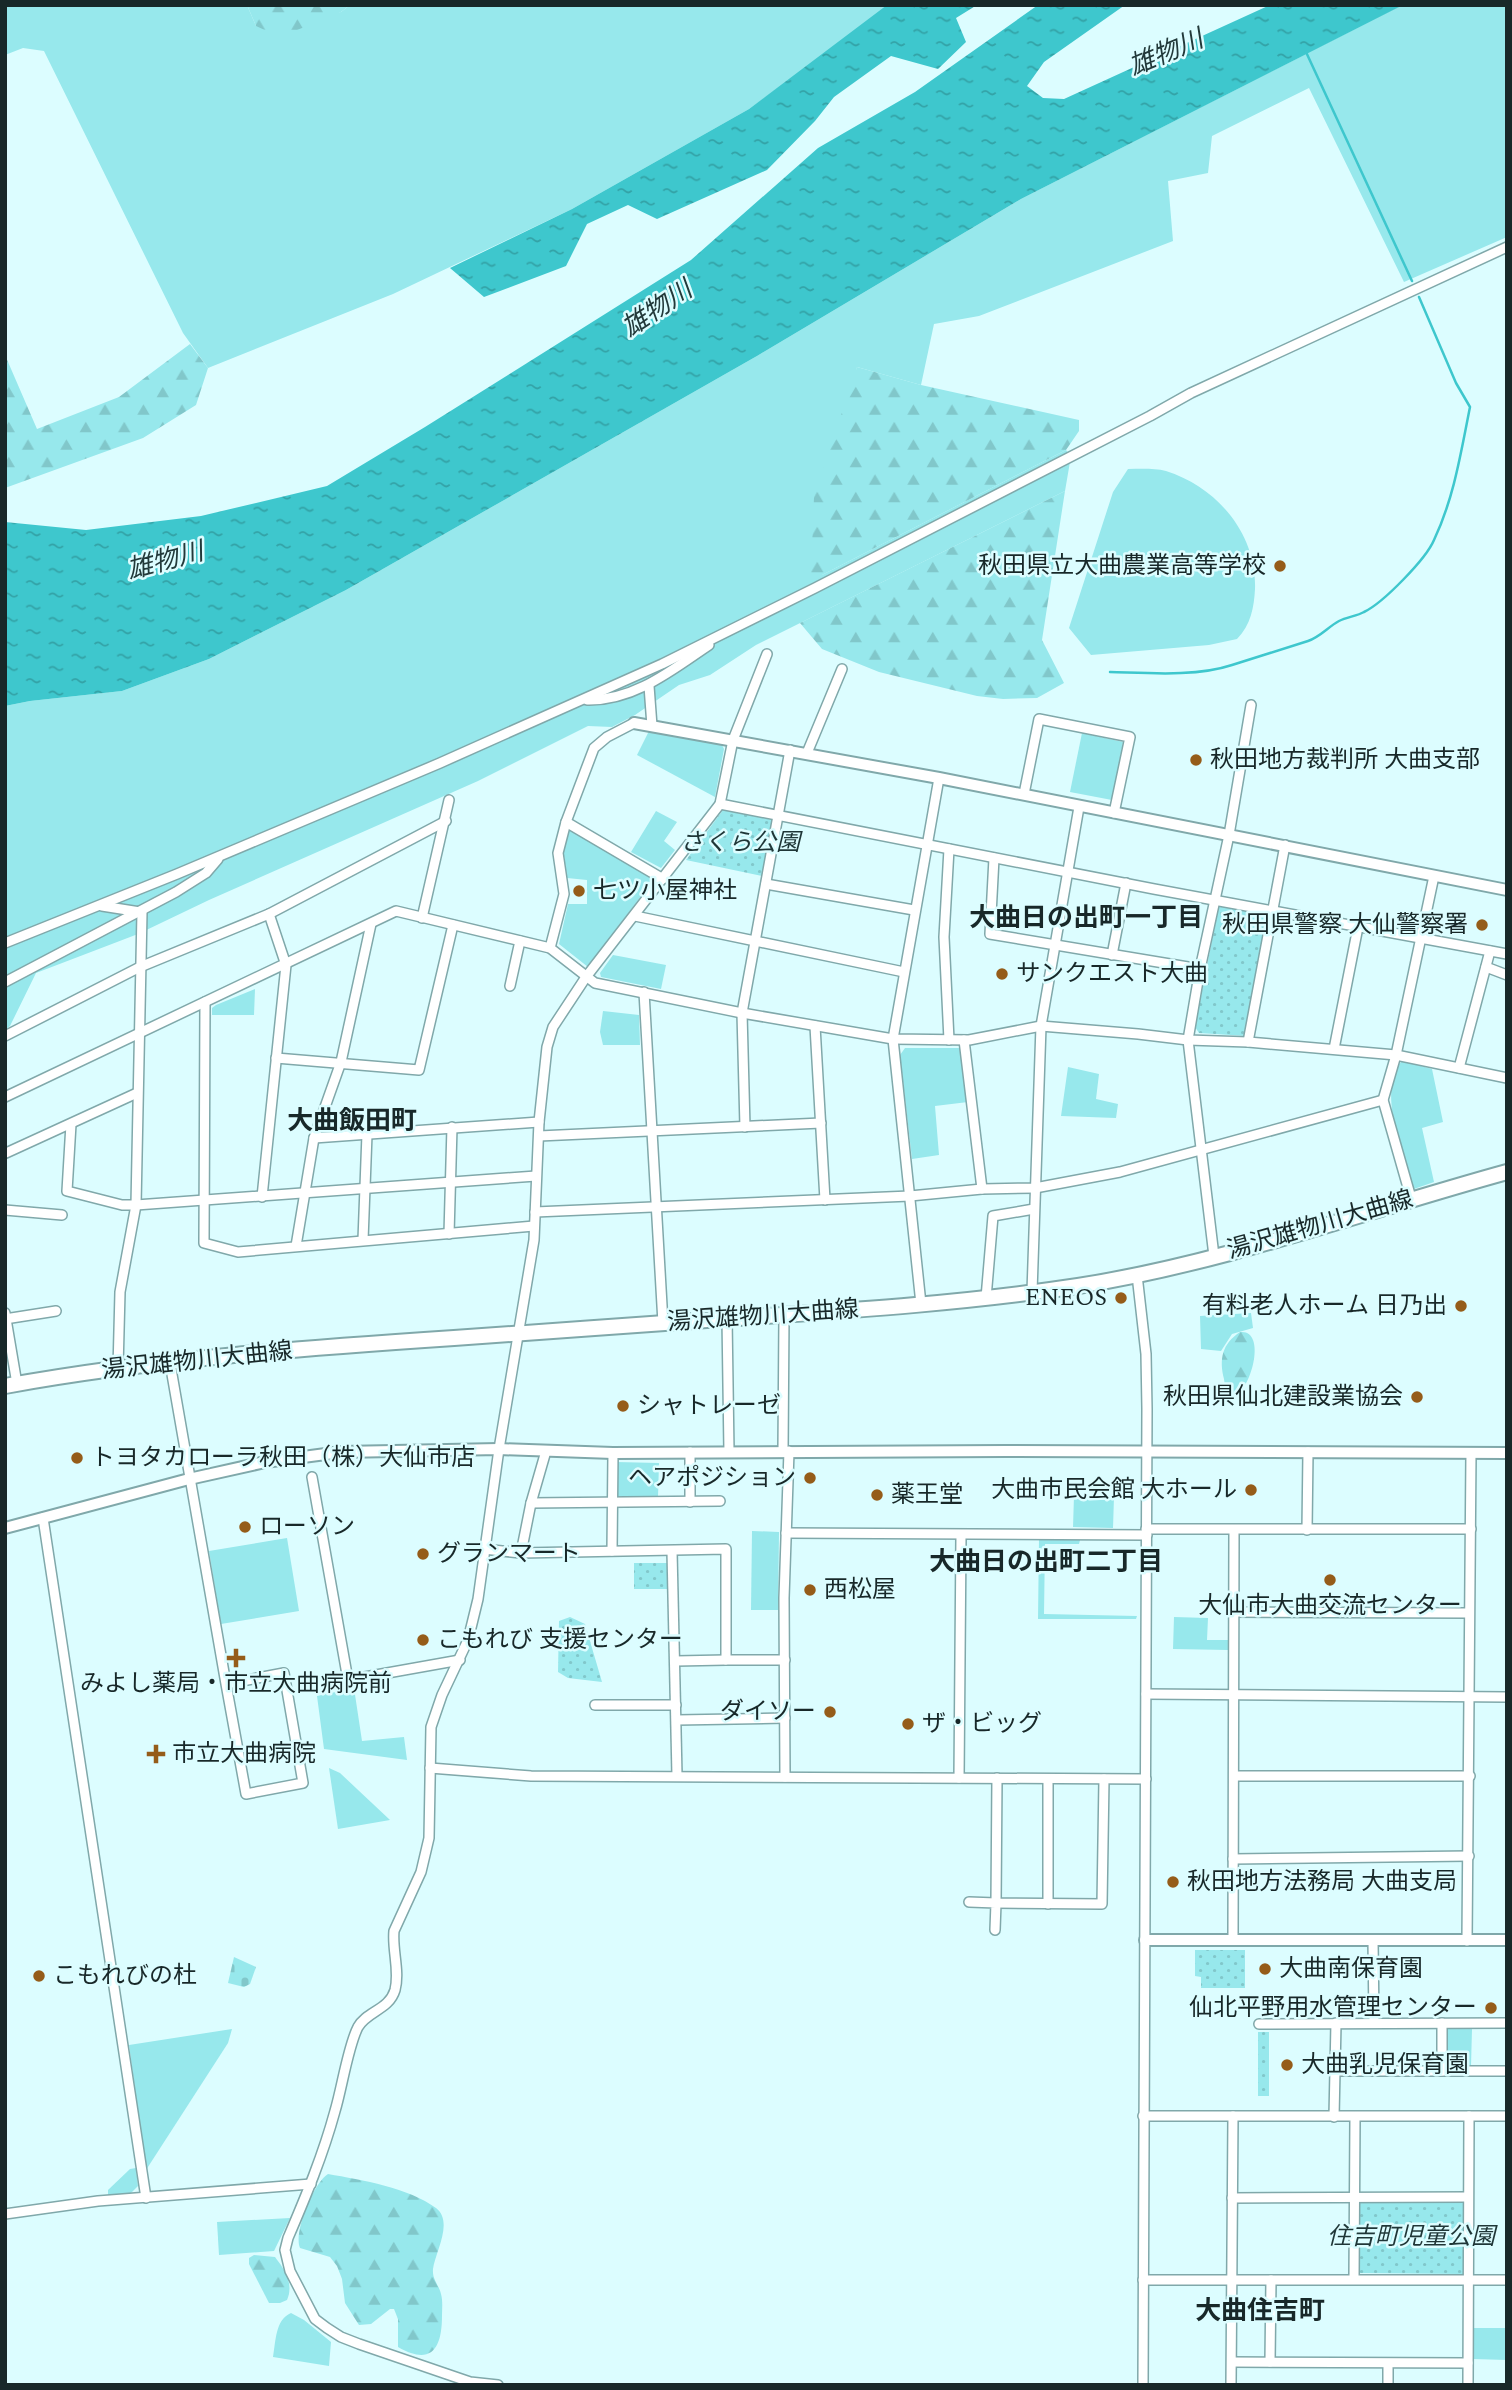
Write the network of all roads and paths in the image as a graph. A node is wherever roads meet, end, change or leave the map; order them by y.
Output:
1 (1507, 247) edge
2 (722, 634) junction
3 (767, 654) dead end
4 (842, 669) dead end
5 (649, 687) junction
6 (582, 700) junction
7 (1251, 705) dead end
8 (634, 723) joint
9 (652, 726) junction
10 (733, 740) junction
11 (790, 750) junction
12 (807, 753) junction
13 (939, 778) junction
14 (1024, 794) junction
15 (449, 800) dead end
16 (720, 804) junction
17 (1079, 807) junction
18 (1114, 813) junction
19 (779, 816) junction
20 (446, 821) junction
21 (566, 822) junction
22 (1228, 835) junction
23 (926, 844) junction
24 (1285, 845) junction
25 (948, 849) junction
26 (220, 855) junction
27 (994, 858) junction
28 (1068, 872) junction
29 (1434, 876) junction
30 (663, 879) junction
31 (1126, 883) junction
32 (766, 884) junction
33 (1507, 890) edge
34 (1215, 900) junction
35 (100, 905) junction
36 (915, 910) junction
37 (1273, 911) junction
38 (142, 912) junction
39 (269, 914) junction
40 (635, 916) junction
41 (422, 918) junction
42 (371, 924) junction
43 (453, 925) junction
44 (1358, 927) junction
45 (1420, 939) junction
46 (520, 941) junction
47 (755, 942) junction
48 (5, 943) edge
49 (1056, 946) junction
50 (550, 948) junction
51 (1490, 951) junction
52 (1507, 954) edge
53 (1112, 955) junction
54 (286, 965) junction
55 (140, 967) junction
56 (1486, 967) junction
57 (1200, 969) junction
58 (904, 972) junction
59 (1507, 975) edge
60 (586, 977) junction
61 (5, 982) edge
62 (510, 986) dead end
63 (644, 992) junction
64 (205, 1002) junction
65 (742, 1013) junction
66 (815, 1026) junction
67 (1041, 1026) junction
68 (139, 1034) junction
69 (5, 1036) edge
70 (892, 1039) junction
71 (949, 1040) junction
72 (964, 1040) junction
73 (1188, 1040) junction
74 (1248, 1042) junction
75 (1334, 1049) junction
76 (1396, 1055) junction
77 (276, 1058) junction
78 (341, 1062) junction
79 (1459, 1068) junction
80 (1507, 1078) edge
81 (137, 1093) junction
82 (5, 1097) edge
83 (1383, 1100) junction
84 (540, 1122) junction
85 (821, 1123) junction
86 (71, 1124) junction
87 (452, 1127) junction
88 (745, 1127) junction
89 (652, 1131) junction
90 (368, 1134) junction
91 (539, 1136) junction
92 (314, 1139) junction
93 (1202, 1151) junction
94 (5, 1154) edge
95 (1507, 1172) edge
96 (536, 1176) junction
97 (450, 1182) junction
98 (365, 1188) junction
99 (1035, 1188) junction
100 (982, 1189) junction
101 (306, 1193) junction
102 (910, 1196) junction
103 (262, 1197) junction
104 (1411, 1198) junction
105 (825, 1200) junction
106 (204, 1201) junction
107 (136, 1205) junction
108 (656, 1208) junction
109 (1034, 1209) junction
110 (5, 1210) edge
111 (535, 1212) junction
112 (62, 1215) dead end
113 (534, 1226) junction
114 (449, 1234) junction
115 (363, 1240) junction
116 (296, 1246) junction
117 (1213, 1256) junction
118 (1137, 1275) junction
119 (1032, 1292) junction
120 (986, 1298) junction
121 (920, 1304) junction
122 (56, 1311) dead end
123 (5, 1313) edge
124 (783, 1315) junction
125 (727, 1318) junction
126 (6, 1319) edge
127 (663, 1323) junction
128 (520, 1334) junction
129 (170, 1363) junction
130 (118, 1369) junction
131 (11, 1385) edge
132 (499, 1449) junction
133 (546, 1451) junction
134 (786, 1451) junction
135 (1147, 1451) junction
136 (690, 1452) junction
137 (729, 1452) junction
138 (1308, 1452) junction
139 (613, 1453) junction
140 (1471, 1453) junction
141 (1507, 1453) edge
142 (312, 1477) dead end
143 (189, 1479) junction
144 (611, 1502) junction
145 (690, 1502) junction
146 (720, 1502) dead end
147 (531, 1503) junction
148 (43, 1518) junction
149 (5, 1528) edge
150 (1471, 1529) junction
151 (1234, 1530) junction
152 (1307, 1530) junction
153 (1147, 1532) junction
154 (786, 1533) junction
155 (961, 1536) junction
156 (484, 1549) junction
157 (672, 1550) junction
158 (612, 1551) junction
159 (521, 1553) junction
160 (1234, 1612) junction
161 (1469, 1613) junction
162 (460, 1660) junction
163 (726, 1660) junction
164 (785, 1660) junction
165 (676, 1661) junction
166 (226, 1684) junction
167 (1146, 1693) junction
168 (1234, 1695) junction
169 (1469, 1697) junction
170 (1507, 1697) edge
171 (595, 1705) dead end
172 (676, 1705) junction
173 (785, 1718) junction
174 (677, 1720) junction
175 (429, 1768) junction
176 (677, 1776) junction
177 (1234, 1776) junction
178 (1470, 1776) junction
179 (785, 1777) junction
180 (960, 1778) junction
181 (997, 1778) junction
182 (1048, 1779) junction
183 (1104, 1779) junction
184 (1146, 1779) junction
185 (1469, 1856) junction
186 (1233, 1859) junction
187 (969, 1902) dead end
188 (996, 1903) junction
189 (1048, 1904) junction
190 (995, 1930) dead end
191 (1145, 1940) junction
192 (1233, 1940) junction
193 (1373, 1940) junction
194 (1507, 1940) edge
195 (1467, 1941) junction
196 (1374, 2022) junction
197 (1336, 2023) junction
198 (1442, 2023) junction
199 (1507, 2023) edge
200 (1259, 2024) dead end
201 (1335, 2071) junction
202 (1441, 2071) junction
203 (1507, 2071) edge
204 (1143, 2116) junction
205 (1233, 2116) junction
206 (1334, 2116) junction
207 (1355, 2116) junction
208 (1469, 2116) junction
209 (1507, 2116) edge
210 (311, 2184) junction
211 (1468, 2197) junction
212 (1232, 2198) junction
213 (1355, 2198) junction
214 (146, 2199) junction
215 (5, 2214) edge
216 (1231, 2279) junction
217 (1354, 2279) junction
218 (1143, 2280) junction
219 (1271, 2280) junction
220 (1468, 2280) junction
221 (1507, 2280) edge
222 (1231, 2362) junction
223 (1270, 2362) junction
224 (1468, 2363) junction
225 (1388, 2364) junction
226 (498, 2385) edge
227 (1143, 2385) edge
228 (1231, 2385) edge
229 (1388, 2385) edge
230 (1468, 2385) edge

1 - 2 street
2 - 5 street
2 - 6 street
3 - 10 street
4 - 12 street
5 - 6 street
5 - 9 street
6 - 26 street
7 - 22 street
8 - 9 street
8 - 21 street
9 - 10 street
10 - 11 street
10 - 16 street
11 - 12 street
11 - 19 street
12 - 13 street
13 - 14 street
13 - 23 street
14 - 17 street
14 - 18 street
15 - 20 street
16 - 19 street
16 - 30 street
17 - 18 street
17 - 28 street
18 - 22 street
19 - 23 street
19 - 32 street
20 - 39 street
20 - 41 street
21 - 30 street
21 - 50 street
22 - 24 street
22 - 34 street
23 - 25 street
23 - 36 street
24 - 29 street
24 - 37 street
25 - 27 street
25 - 71 street
26 - 35 street
26 - 38 street
27 - 28 street
27 - 49 street
28 - 31 street
28 - 49 street
29 - 33 street
29 - 45 street
30 - 40 street
31 - 34 street
31 - 53 street
32 - 36 street
32 - 47 street
34 - 37 street
34 - 57 street
35 - 38 street
35 - 48 street
36 - 58 street
37 - 44 street
37 - 74 street
38 - 55 street
38 - 61 street
39 - 54 street
39 - 55 street
40 - 47 street
40 - 60 street
41 - 42 street
41 - 43 street
42 - 54 street
42 - 78 street
43 - 46 street
43 - 78 street
44 - 45 street
44 - 75 street
45 - 51 street
45 - 76 street
46 - 50 street
46 - 62 street
47 - 58 street
47 - 65 street
49 - 53 street
49 - 67 street
50 - 60 street
51 - 52 street
51 - 56 street
53 - 57 street
54 - 64 street
54 - 77 street
55 - 68 street
55 - 69 street
56 - 59 street
56 - 79 street
57 - 73 street
58 - 70 street
60 - 63 street
60 - 84 street
63 - 65 street
63 - 89 street
64 - 68 street
64 - 106 street
65 - 66 street
65 - 88 street
66 - 70 street
66 - 85 street
67 - 72 street
67 - 73 street
67 - 99 street
68 - 81 street
68 - 82 street
70 - 71 street
70 - 102 street
71 - 72 street
72 - 100 street
73 - 74 street
73 - 93 street
74 - 75 street
75 - 76 street
76 - 79 street
76 - 83 street
77 - 78 street
77 - 103 street
78 - 92 street
79 - 80 street
81 - 86 street
81 - 107 street
83 - 93 street
83 - 104 street
84 - 87 street
84 - 91 street
85 - 88 street
85 - 105 street
86 - 94 street
86 - 107 street
87 - 90 street
87 - 97 street
88 - 89 street
89 - 91 street
89 - 108 street
90 - 92 street
90 - 98 street
91 - 96 street
92 - 101 street
93 - 99 street
93 - 117 street
95 - 104 main road, 湯沢雄物川大曲線
96 - 97 street
96 - 111 street
97 - 98 street
97 - 114 street
98 - 101 street
98 - 115 street
99 - 100 street
99 - 109 street
100 - 102 street
101 - 103 street
101 - 116 street
102 - 105 street
102 - 121 street
103 - 106 street
104 - 117 main road, 湯沢雄物川大曲線
105 - 108 street
106 - 107 street
106 - 116 street
107 - 130 street
108 - 111 street
108 - 127 street
109 - 119 street
109 - 120 street
110 - 112 street
111 - 113 street
113 - 114 street
113 - 128 street
114 - 115 street
115 - 116 street
117 - 118 main road, 湯沢雄物川大曲線
118 - 119 main road, 湯沢雄物川大曲線
118 - 135 street
119 - 120 main road, 湯沢雄物川大曲線
120 - 121 main road, 湯沢雄物川大曲線
121 - 124 main road, 湯沢雄物川大曲線
122 - 126 street
123 - 126 street
124 - 125 main road, 湯沢雄物川大曲線
124 - 134 street
125 - 127 main road, 湯沢雄物川大曲線
125 - 137 street
126 - 131 street
127 - 128 main road, 湯沢雄物川大曲線
128 - 129 main road, 湯沢雄物川大曲線
128 - 132 street
129 - 130 main road, 湯沢雄物川大曲線
129 - 143 street
130 - 131 main road, 湯沢雄物川大曲線
132 - 133 street
132 - 143 street
132 - 156 street
133 - 139 street
133 - 147 street
134 - 135 street
134 - 137 street
134 - 154 street
135 - 138 street
135 - 153 street
136 - 137 street
136 - 139 street
136 - 145 street
138 - 140 street
138 - 152 street
139 - 144 street
140 - 141 street
140 - 150 street
142 - 162 street
143 - 148 street
143 - 166 street
144 - 145 street
144 - 147 street
144 - 158 street
145 - 146 street
147 - 159 street
148 - 149 street
148 - 214 street
150 - 152 street
150 - 161 street
151 - 152 street
151 - 153 street
151 - 160 street
153 - 155 street
153 - 167 street
154 - 155 street
154 - 164 street
155 - 180 street
156 - 159 street
156 - 162 street
157 - 158 street
157 - 163 street
157 - 165 street
158 - 159 street
160 - 161 street
160 - 168 street
161 - 169 street
162 - 175 street
163 - 164 street
163 - 165 street
164 - 173 street
165 - 172 street
166 - 166 street
167 - 168 street
167 - 184 street
168 - 169 street
168 - 177 street
169 - 170 street
169 - 178 street
171 - 172 street
172 - 174 street
173 - 174 street
173 - 179 street
174 - 176 street
175 - 176 street
175 - 210 street
176 - 179 street
177 - 178 street
177 - 186 street
178 - 185 street
179 - 180 street
180 - 181 street
181 - 182 street
181 - 188 street
182 - 183 street
182 - 189 street
183 - 184 street
183 - 189 street
184 - 191 street
185 - 186 street
185 - 195 street
186 - 192 street
187 - 188 street
188 - 189 street
188 - 190 street
191 - 192 street
191 - 204 street
192 - 193 street
193 - 195 street
193 - 196 street
194 - 195 street
196 - 197 street
196 - 198 street
197 - 200 street
197 - 201 street
198 - 199 street
198 - 202 street
201 - 202 street
201 - 206 street
202 - 203 street
204 - 205 street
204 - 218 street
205 - 206 street
205 - 212 street
206 - 207 street
207 - 208 street
207 - 213 street
208 - 209 street
208 - 211 street
210 - 214 street
210 - 226 street
211 - 213 street
211 - 220 street
212 - 213 street
212 - 216 street
213 - 217 street
214 - 215 street
216 - 218 street
216 - 219 street
216 - 222 street
217 - 219 street
217 - 220 street
218 - 227 street
219 - 223 street
220 - 221 street
220 - 224 street
222 - 223 street
222 - 228 street
223 - 225 street
224 - 225 street
224 - 230 street
225 - 229 street

